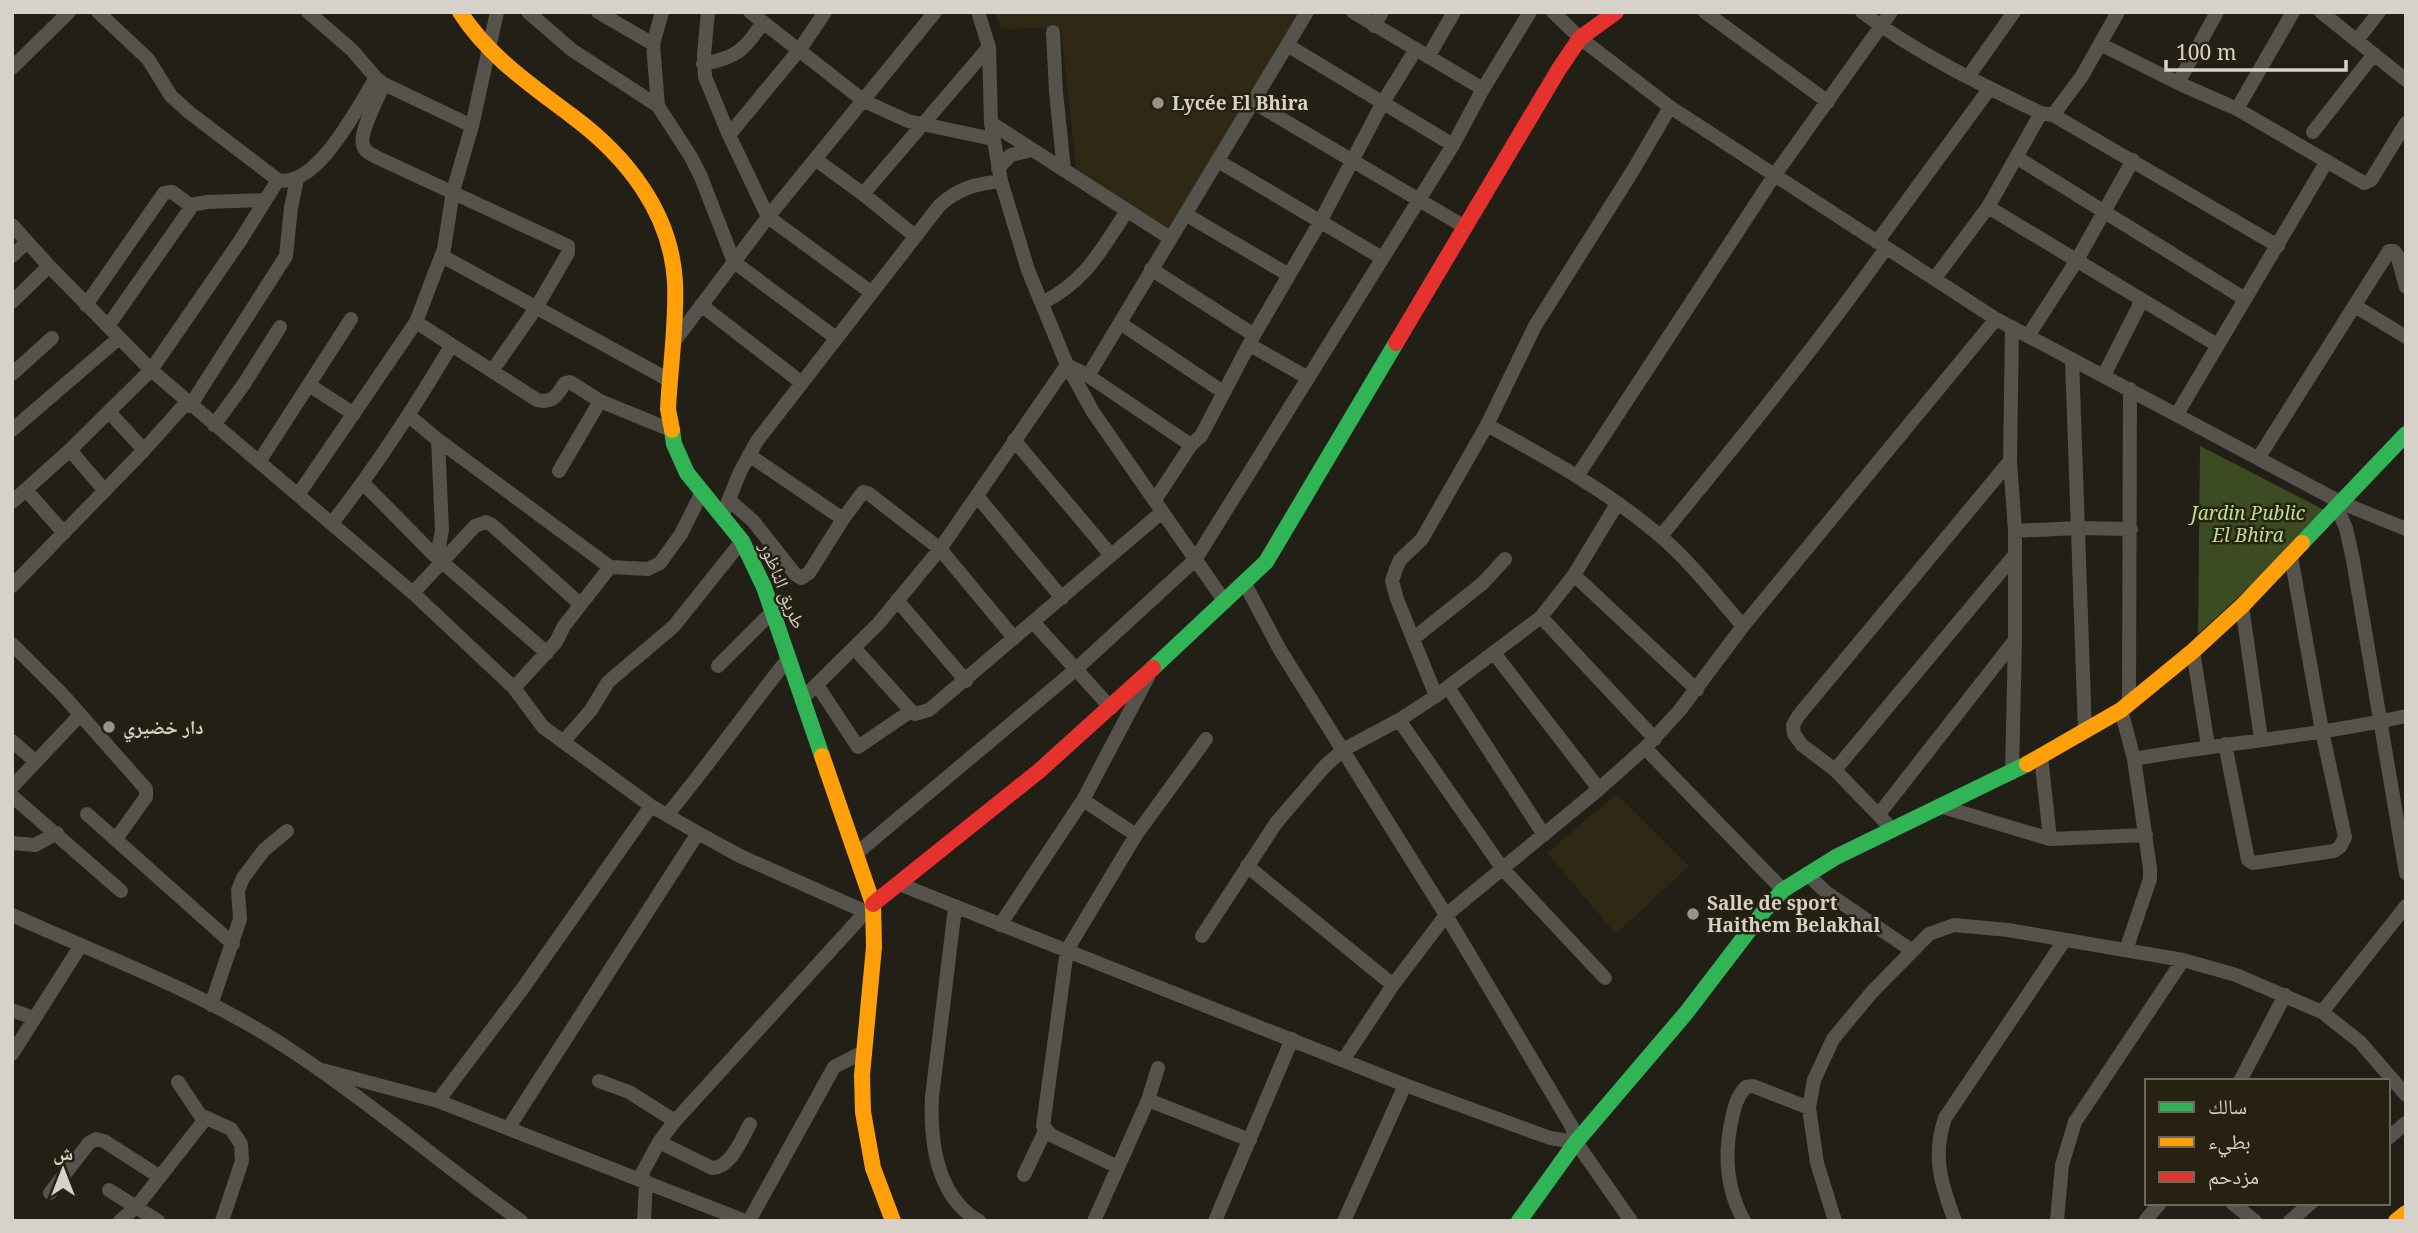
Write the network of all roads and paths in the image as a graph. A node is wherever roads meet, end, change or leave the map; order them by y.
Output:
1 (69, 12) edge
2 (98, 12) edge
3 (307, 12) edge
4 (460, 12) edge
5 (497, 12) edge
6 (528, 12) edge
7 (598, 12) edge
8 (662, 12) edge
9 (708, 12) edge
10 (750, 12) edge
11 (825, 12) edge
12 (935, 12) edge
13 (978, 12) edge
14 (1307, 12) edge
15 (1353, 12) edge
16 (1382, 12) edge
17 (1454, 12) edge
18 (1530, 12) edge
19 (1553, 12) edge
20 (1616, 12) edge
21 (1705, 12) edge
22 (1862, 12) edge
23 (1891, 12) edge
24 (2014, 12) edge
25 (2118, 12) edge
26 (2217, 12) edge
27 (2293, 12) edge
28 (2321, 12) edge
29 (2379, 12) edge
30 (763, 22) junction
31 (1374, 26) junction
32 (1881, 27) junction
33 (1054, 32) dead end
34 (1580, 38) junction
35 (2357, 40) junction
36 (653, 44) junction
37 (2100, 44) junction
38 (1287, 45) junction
39 (989, 47) junction
40 (800, 49) junction
41 (488, 51) junction
42 (1422, 53) junction
43 (2374, 54) junction
44 (703, 64) junction
45 (12, 68) edge
46 (2404, 73) edge
47 (1968, 77) junction
48 (380, 81) junction
49 (2178, 83) junction
50 (1990, 88) junction
51 (1483, 89) junction
52 (864, 101) junction
53 (1253, 103) junction
54 (1828, 103) junction
55 (1382, 104) junction
56 (658, 106) junction
57 (1670, 107) junction
58 (2237, 110) junction
59 (2047, 114) junction
60 (991, 122) junction
61 (2406, 123) edge
62 (923, 124) junction
63 (472, 126) junction
64 (2313, 132) dead end
65 (729, 135) junction
66 (993, 139) junction
67 (1453, 145) junction
68 (1032, 150) junction
69 (2015, 157) junction
70 (815, 159) junction
71 (2133, 160) junction
72 (1218, 161) junction
73 (1351, 161) junction
74 (2326, 161) junction
75 (1064, 170) junction
76 (999, 174) junction
77 (1774, 176) junction
78 (297, 179) junction
79 (278, 180) junction
80 (453, 191) junction
81 (863, 194) junction
82 (1420, 198) junction
83 (265, 200) junction
84 (190, 205) junction
85 (1988, 207) junction
86 (1127, 211) junction
87 (2104, 212) junction
88 (1185, 214) junction
89 (768, 217) junction
90 (1320, 222) junction
91 (12, 225) edge
92 (1465, 227) junction
93 (915, 236) junction
94 (1170, 238) junction
95 (27, 242) junction
96 (1882, 245) junction
97 (2278, 246) junction
98 (12, 256) edge
99 (442, 256) junction
100 (1382, 258) junction
101 (2077, 260) junction
102 (734, 262) junction
103 (49, 266) junction
104 (1151, 269) junction
105 (1289, 275) junction
106 (1935, 278) junction
107 (2406, 287) edge
108 (872, 293) junction
109 (2245, 299) junction
110 (2142, 300) junction
111 (12, 302) edge
112 (1042, 303) junction
113 (86, 305) junction
114 (701, 305) junction
115 (2355, 306) junction
116 (536, 308) junction
117 (351, 319) dead end
118 (1996, 319) junction
119 (416, 322) junction
120 (1120, 323) junction
121 (108, 326) junction
122 (280, 327) dead end
123 (2012, 327) junction
124 (2028, 336) junction
125 (2406, 337) edge
126 (52, 338) dead end
127 (119, 338) junction
128 (836, 338) junction
129 (1252, 340) junction
130 (673, 343) junction
131 (2217, 345) junction
132 (451, 346) junction
133 (2072, 359) junction
134 (1067, 365) junction
135 (151, 370) junction
136 (492, 371) junction
137 (12, 374) edge
138 (1087, 375) junction
139 (2104, 375) junction
140 (1308, 378) junction
141 (668, 380) junction
142 (802, 383) junction
143 (309, 385) junction
144 (2130, 389) junction
145 (1223, 392) junction
146 (600, 401) junction
147 (188, 404) junction
148 (109, 412) junction
149 (354, 414) junction
150 (2177, 414) junction
151 (409, 416) junction
152 (214, 425) junction
153 (1487, 425) junction
154 (12, 430) edge
155 (671, 430) junction
156 (2406, 435) edge
157 (438, 440) junction
158 (1014, 440) junction
159 (1191, 445) junction
160 (70, 450) junction
161 (144, 450) junction
162 (749, 456) junction
163 (2259, 457) junction
164 (2010, 461) junction
165 (259, 462) junction
166 (559, 471) dead end
167 (1578, 475) junction
168 (363, 483) junction
169 (26, 489) junction
170 (106, 491) junction
171 (702, 492) junction
172 (298, 495) junction
173 (977, 496) junction
174 (12, 502) edge
175 (1617, 504) junction
176 (2340, 505) junction
177 (1159, 506) junction
178 (726, 507) junction
179 (843, 519) junction
180 (332, 523) junction
181 (2077, 528) junction
182 (2131, 529) junction
183 (2406, 529) edge
184 (2015, 531) junction
185 (64, 533) junction
186 (1661, 536) junction
187 (742, 541) junction
188 (940, 549) junction
189 (1110, 554) junction
190 (2291, 556) junction
191 (436, 557) junction
192 (2013, 557) junction
193 (1505, 559) dead end
194 (1195, 560) junction
195 (610, 567) junction
196 (18, 568) edge
197 (1574, 575) junction
198 (1245, 584) junction
199 (12, 586) edge
200 (413, 593) junction
201 (1062, 598) junction
202 (897, 600) junction
203 (1225, 602) junction
204 (580, 604) junction
205 (2242, 606) junction
206 (772, 612) junction
207 (1541, 617) junction
208 (1034, 623) junction
209 (1743, 625) junction
210 (1014, 638) junction
211 (1414, 638) junction
212 (2015, 640) junction
213 (12, 644) edge
214 (855, 649) junction
215 (2193, 651) junction
216 (547, 653) junction
217 (1494, 653) junction
218 (788, 659) junction
219 (718, 666) dead end
220 (1153, 668) junction
221 (1075, 670) junction
222 (966, 681) junction
223 (817, 685) junction
224 (514, 688) junction
225 (1697, 690) junction
226 (1442, 692) junction
227 (803, 699) junction
228 (2125, 707) junction
229 (1111, 708) junction
230 (911, 711) junction
231 (80, 715) junction
232 (2406, 716) edge
233 (1399, 720) junction
234 (2382, 721) junction
235 (2085, 732) junction
236 (2322, 732) junction
237 (2261, 738) junction
238 (1206, 739) dead end
239 (12, 741) edge
240 (563, 742) junction
241 (1650, 743) junction
242 (2225, 744) junction
243 (2208, 746) junction
244 (1343, 750) junction
245 (2041, 756) junction
246 (2134, 759) junction
247 (36, 762) junction
248 (1835, 769) junction
249 (2012, 773) junction
250 (12, 786) edge
251 (1599, 789) junction
252 (12, 796) edge
253 (1083, 800) junction
254 (651, 806) junction
255 (1943, 807) junction
256 (87, 814) dead end
257 (668, 814) junction
258 (1879, 814) junction
259 (1893, 830) junction
260 (287, 831) dead end
261 (57, 833) junction
262 (698, 833) junction
263 (1136, 835) junction
264 (1544, 835) junction
265 (2146, 835) junction
266 (116, 839) junction
267 (2050, 839) junction
268 (12, 842) edge
269 (857, 853) junction
270 (1247, 866) junction
271 (1502, 868) junction
272 (2406, 873) edge
273 (1807, 874) junction
274 (899, 884) junction
275 (1783, 890) junction
276 (121, 891) dead end
277 (2406, 906) edge
278 (870, 908) junction
279 (955, 908) junction
280 (12, 915) edge
281 (1446, 915) junction
282 (1000, 925) junction
283 (1202, 936) dead end
284 (2064, 941) junction
285 (233, 944) junction
286 (81, 945) junction
287 (1067, 950) junction
288 (1911, 950) junction
289 (2126, 950) junction
290 (2183, 960) junction
291 (1605, 978) dead end
292 (1393, 985) junction
293 (2285, 995) junction
294 (211, 1005) junction
295 (12, 1010) edge
296 (2322, 1012) junction
297 (33, 1018) junction
298 (1292, 1039) junction
299 (865, 1051) junction
300 (12, 1054) edge
301 (1344, 1059) junction
302 (314, 1068) junction
303 (1158, 1068) dead end
304 (2241, 1079) edge
305 (598, 1081) dead end
306 (178, 1082) dead end
307 (367, 1082) junction
308 (1405, 1085) junction
309 (2406, 1095) edge
310 (359, 1099) junction
311 (1148, 1100) junction
312 (438, 1101) junction
313 (1809, 1108) junction
314 (206, 1118) junction
315 (675, 1121) junction
316 (2406, 1123) edge
317 (750, 1124) dead end
318 (509, 1127) junction
319 (1045, 1131) junction
320 (2390, 1136) edge
321 (1250, 1140) junction
322 (659, 1142) junction
323 (1576, 1142) junction
324 (1118, 1167) junction
325 (1024, 1175) dead end
326 (160, 1177) junction
327 (642, 1180) junction
328 (109, 1190) dead end
329 (50, 1193) dead end
330 (2158, 1205) edge
331 (2235, 1205) edge
332 (2309, 1205) edge
333 (137, 1206) junction
334 (2406, 1213) edge
335 (503, 1216) edge
336 (742, 1220) edge
337 (120, 1221) edge
338 (158, 1221) edge
339 (222, 1221) edge
340 (521, 1221) edge
341 (644, 1221) edge
342 (893, 1221) edge
343 (979, 1221) edge
344 (1094, 1221) edge
345 (1215, 1221) edge
346 (1344, 1221) edge
347 (1520, 1221) edge
348 (1631, 1221) edge
349 (1744, 1221) edge
350 (1835, 1221) edge
351 (1955, 1221) edge
352 (2057, 1221) edge
353 (2145, 1221) edge
354 (2255, 1221) edge
355 (2290, 1221) edge
356 (2396, 1221) edge

1 - 45 street
2 - 79 street
3 - 48 street
4 - 41 street, طريق الناظور
5 - 41 street
6 - 56 street
7 - 36 street
8 - 36 street
9 - 44 street
10 - 30 street
11 - 40 street
12 - 52 street
13 - 39 street
14 - 38 street
15 - 31 street
16 - 31 street
17 - 42 street
18 - 51 street
19 - 34 street
20 - 34 street
21 - 54 street
22 - 32 street
23 - 32 street
24 - 47 street
25 - 37 street
26 - 49 street
27 - 58 street
28 - 35 street
29 - 35 street
30 - 40 street
30 - 44 street
31 - 42 street
32 - 47 street
32 - 54 street
33 - 75 street
34 - 57 street
34 - 92 street
35 - 43 street
36 - 56 street
37 - 49 street
37 - 59 street
38 - 53 street
38 - 55 street
39 - 60 street
39 - 62 street
40 - 52 street
40 - 65 street
41 - 63 street
41 - 130 street, طريق الناظور
42 - 51 street
42 - 55 street
43 - 46 street
43 - 64 street
44 - 65 street
47 - 50 street
48 - 63 street
48 - 78 street
48 - 80 street
49 - 58 street
50 - 59 street
50 - 96 street
51 - 67 street
52 - 62 street
52 - 70 street
53 - 72 street
53 - 73 street
54 - 77 street
55 - 67 street
55 - 73 street
56 - 102 street
57 - 77 street
57 - 153 street
58 - 74 street
59 - 69 street
59 - 71 street
60 - 66 street
60 - 68 street
61 - 74 street
62 - 66 street
62 - 81 street
63 - 80 street
65 - 89 street
66 - 76 street
67 - 82 street
68 - 75 street
68 - 76 street
69 - 85 street
69 - 87 street
70 - 81 street
70 - 89 street
71 - 87 street
71 - 97 street
72 - 88 street
72 - 90 street
73 - 82 street
73 - 90 street
74 - 97 street
75 - 86 street
76 - 93 street
76 - 112 street
77 - 96 street
77 - 167 street
78 - 79 street
78 - 147 street
79 - 83 street
80 - 99 street
80 - 116 street
81 - 93 street
82 - 92 street
82 - 100 street
83 - 84 street
83 - 135 street
84 - 113 street
84 - 121 street
85 - 101 street
85 - 106 street
86 - 94 street
86 - 112 street
87 - 101 street
87 - 109 street
88 - 94 street
88 - 105 street
89 - 102 street
89 - 108 street
90 - 100 street
90 - 105 street
91 - 95 street
92 - 198 street
93 - 108 street
94 - 104 street
95 - 98 street
95 - 103 street
96 - 106 street
96 - 186 street
97 - 109 street
99 - 116 street
99 - 119 street
100 - 140 street
101 - 110 street
101 - 124 street
102 - 114 street
102 - 128 street
103 - 111 street
103 - 113 street
104 - 120 street
104 - 129 street
105 - 129 street
106 - 118 street
107 - 115 street
108 - 128 street
109 - 131 street
110 - 131 street
110 - 139 street
112 - 134 street
113 - 121 street
114 - 130 street
114 - 142 street
115 - 125 street
115 - 163 street
116 - 136 street
116 - 141 street
117 - 143 street
118 - 123 street
118 - 209 street
119 - 132 street
119 - 149 street
120 - 138 street
120 - 145 street
121 - 127 street
122 - 152 street
123 - 124 street
123 - 164 street
124 - 133 street
126 - 137 street
127 - 135 street
127 - 154 street
128 - 142 street
129 - 140 street
129 - 145 street
130 - 141 street, طريق الناظور
131 - 150 street
132 - 136 street
132 - 151 street
133 - 139 street
133 - 181 street
134 - 138 street
134 - 158 street
134 - 177 street
135 - 147 street
135 - 148 street
136 - 146 street
138 - 159 street
139 - 144 street
140 - 194 street
141 - 155 street, طريق الناظور
142 - 162 street
143 - 149 street
143 - 165 street
144 - 150 street
144 - 182 street
145 - 159 street
146 - 155 street
146 - 166 street
147 - 152 street
147 - 161 street
148 - 160 street
148 - 161 street
149 - 172 street
150 - 163 street
151 - 157 street
151 - 168 street
152 - 165 street
153 - 167 street
153 - 211 street
155 - 171 street, طريق الناظور
156 - 176 street
157 - 191 street
157 - 195 street
158 - 173 street
158 - 189 street
159 - 177 street
160 - 169 street
160 - 170 street
161 - 170 street
162 - 178 street
162 - 179 street
163 - 176 street
164 - 184 street
164 - 248 street
165 - 172 street
167 - 175 street
168 - 180 street
168 - 191 street
169 - 174 street
169 - 185 street
170 - 185 street
171 - 178 street, طريق الناظور
171 - 195 street
172 - 180 street
173 - 188 street
173 - 201 street
175 - 186 street
175 - 197 street
176 - 183 street
176 - 190 street
176 - 234 street
177 - 189 street
177 - 194 street
178 - 179 street
178 - 187 street, طريق الناظور
179 - 188 street
180 - 200 street
181 - 182 street
181 - 184 street
181 - 235 street
182 - 228 street
184 - 192 street
185 - 196 street
186 - 209 street
187 - 206 street, طريق الناظور
187 - 240 street
188 - 202 street
188 - 210 street
189 - 201 street
190 - 205 street
190 - 236 street
191 - 200 street
191 - 204 street
191 - 216 street
192 - 212 street
192 - 248 street
193 - 211 street
194 - 203 street
194 - 221 street
195 - 204 street
196 - 199 street
197 - 207 street
197 - 225 street
198 - 203 street
198 - 244 street
200 - 224 street
201 - 208 street
202 - 214 street
202 - 222 street
203 - 220 street
204 - 216 street
205 - 215 street
205 - 237 street
206 - 218 street, طريق الناظور
206 - 219 street
207 - 217 street
207 - 241 street
208 - 210 street
208 - 221 street
209 - 225 street
210 - 222 street
211 - 226 street
212 - 249 street
212 - 258 street
213 - 231 street
214 - 223 street
214 - 230 street
215 - 228 street
215 - 243 street
216 - 224 street
217 - 226 street
217 - 251 street
218 - 227 street, طريق الناظور
218 - 257 street
220 - 229 street
220 - 253 street
221 - 229 street
221 - 269 street
222 - 230 street
223 - 227 street
223 - 230 street
224 - 240 street
225 - 241 street
226 - 233 street
226 - 264 street
227 - 269 street, طريق الناظور
228 - 235 street
228 - 246 street
229 - 274 street
231 - 247 street
231 - 266 street
232 - 234 street
233 - 244 street
233 - 271 street
234 - 236 street
234 - 272 street
235 - 245 street
236 - 237 street
236 - 242 street
237 - 242 street
238 - 263 street
239 - 247 street
240 - 254 street
241 - 251 street
241 - 275 street
242 - 243 street
243 - 246 street
244 - 270 street
244 - 281 street
245 - 249 street
245 - 267 street
246 - 265 street
247 - 250 street
248 - 258 street
249 - 255 street
251 - 264 street
252 - 261 street
253 - 263 street
253 - 282 street
254 - 257 street
254 - 312 street
255 - 259 street
255 - 267 street
256 - 266 street
257 - 262 street
258 - 259 street
259 - 273 street
260 - 285 street
261 - 268 street
261 - 276 street
262 - 278 street
262 - 318 street
263 - 287 street
264 - 271 street
265 - 267 street
265 - 289 street
266 - 285 street
269 - 278 street, طريق الناظور
270 - 283 street
270 - 292 street
271 - 281 street
271 - 291 street
273 - 275 street
273 - 288 street
274 - 278 street
274 - 279 street
275 - 323 street
277 - 296 street
278 - 299 street, طريق الناظور
278 - 315 street
279 - 282 street
279 - 343 street
280 - 286 street
281 - 292 street
281 - 323 street
282 - 287 street
284 - 288 street
284 - 289 street
284 - 351 street
285 - 294 street
286 - 294 street
286 - 297 street
287 - 298 street
287 - 319 street
288 - 313 street
289 - 290 street
290 - 293 street
290 - 352 street
292 - 301 street
293 - 296 street
293 - 304 street
294 - 302 street
295 - 297 street
296 - 309 street
297 - 300 street
298 - 301 street
298 - 321 street
299 - 336 street
299 - 342 street, طريق الناظور
301 - 308 street
302 - 307 street
302 - 310 street
303 - 311 street
305 - 315 street
306 - 314 street
307 - 310 street
307 - 312 street
308 - 323 street
308 - 346 street
310 - 335 street
311 - 321 street
311 - 324 street
312 - 318 street
313 - 349 street
313 - 350 street
314 - 326 street
314 - 339 street
315 - 322 street
316 - 320 street
317 - 322 street
318 - 327 street
319 - 324 street
319 - 325 street
321 - 345 street
322 - 327 street
323 - 347 street
323 - 348 street
324 - 344 street
326 - 329 street
326 - 333 street
327 - 336 street
327 - 341 street
328 - 333 street
330 - 353 street
331 - 354 street
332 - 355 street
333 - 337 street
333 - 338 street
334 - 356 street
335 - 340 street

